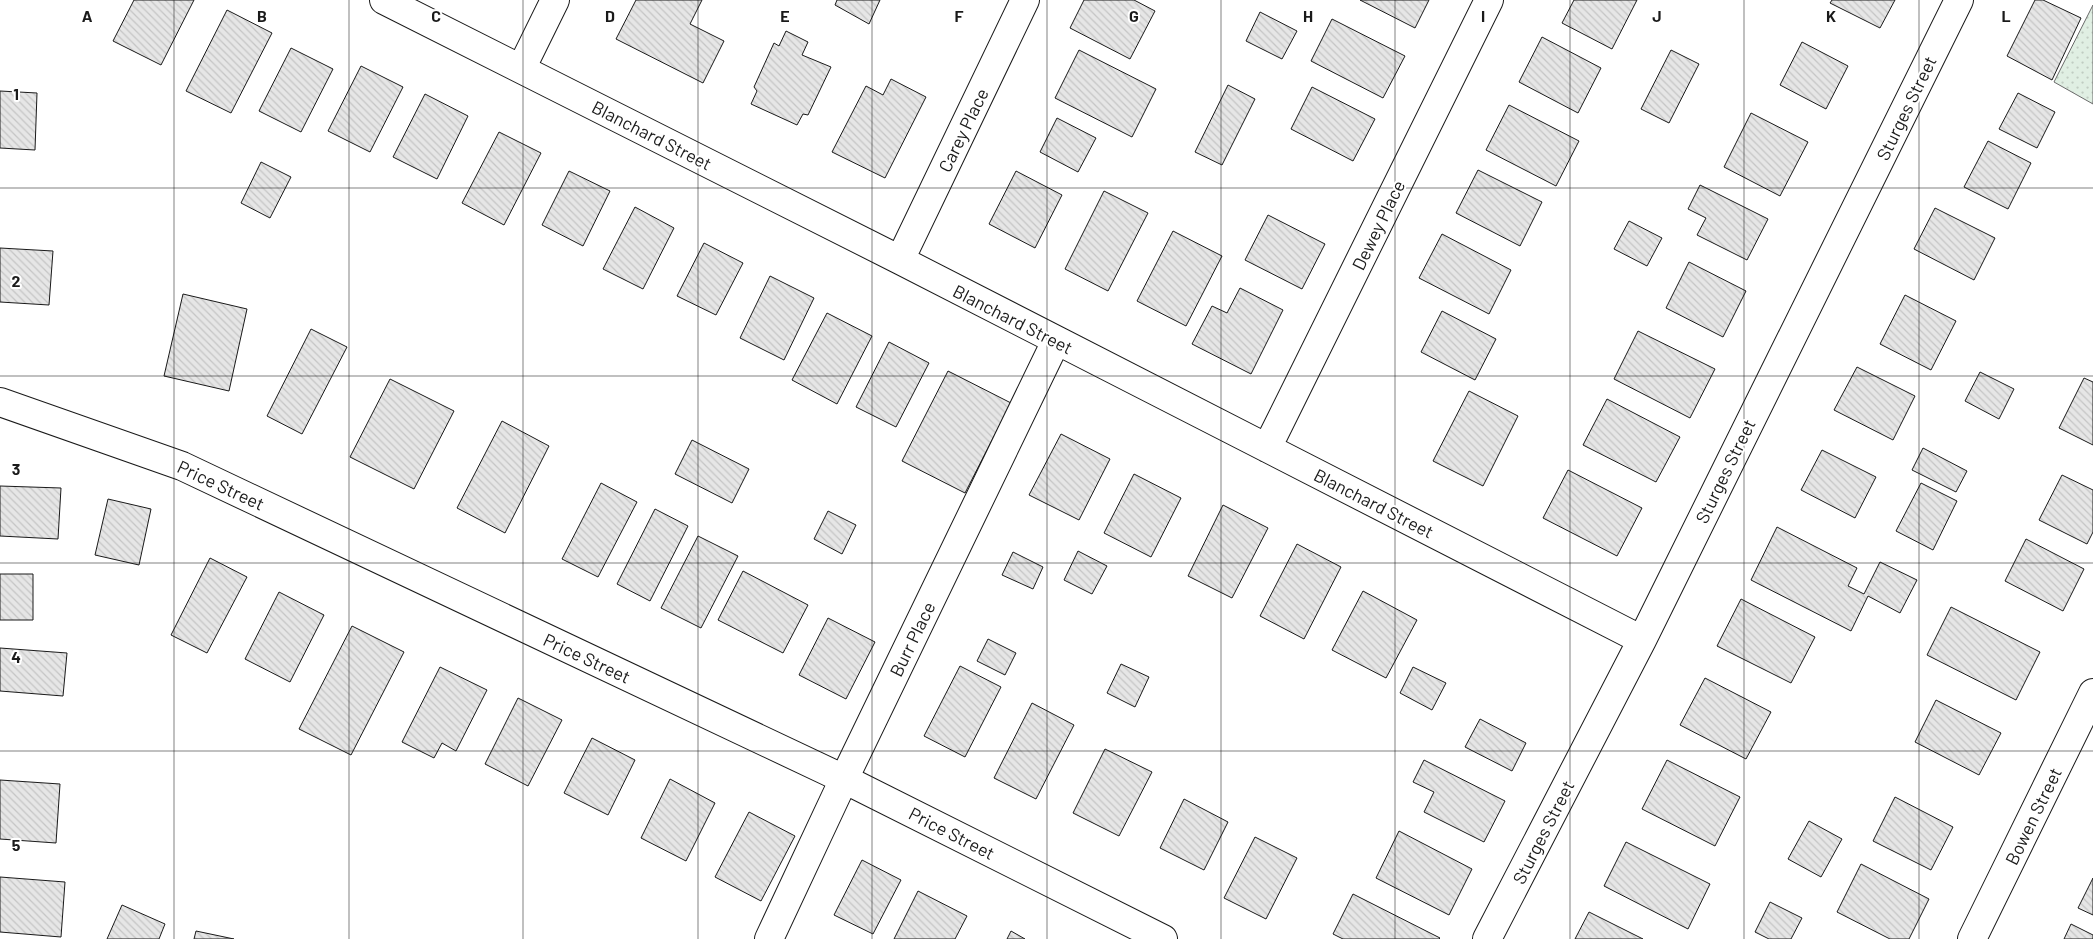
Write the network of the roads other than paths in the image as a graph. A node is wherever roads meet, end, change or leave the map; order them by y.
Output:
1 (384, 0) edge
2 (555, 0) edge
3 (1025, 0) edge
4 (1489, 0) edge
5 (1959, 0) edge
6 (522, 69) junction
7 (900, 260) junction
8 (1056, 341) junction
9 (0, 402) edge
10 (1267, 448) junction
11 (1642, 640) junction
12 (2093, 693) edge
13 (844, 779) junction
14 (769, 939) edge
15 (1163, 939) edge
16 (1487, 939) edge
17 (1972, 939) edge

1 - 6 street, Blanchard Street
2 - 6 street
3 - 7 street, Carey Place
4 - 10 street, Dewey Place
5 - 11 street, Sturges Street
6 - 7 street, Blanchard Street
7 - 8 street, Blanchard Street
8 - 10 street, Blanchard Street
8 - 13 street, Burr Place
9 - 13 street, Price Street
10 - 11 street, Blanchard Street
11 - 16 street, Sturges Street
12 - 17 street, Bowen Street
13 - 14 street, Burr Place
13 - 15 street, Price Street

